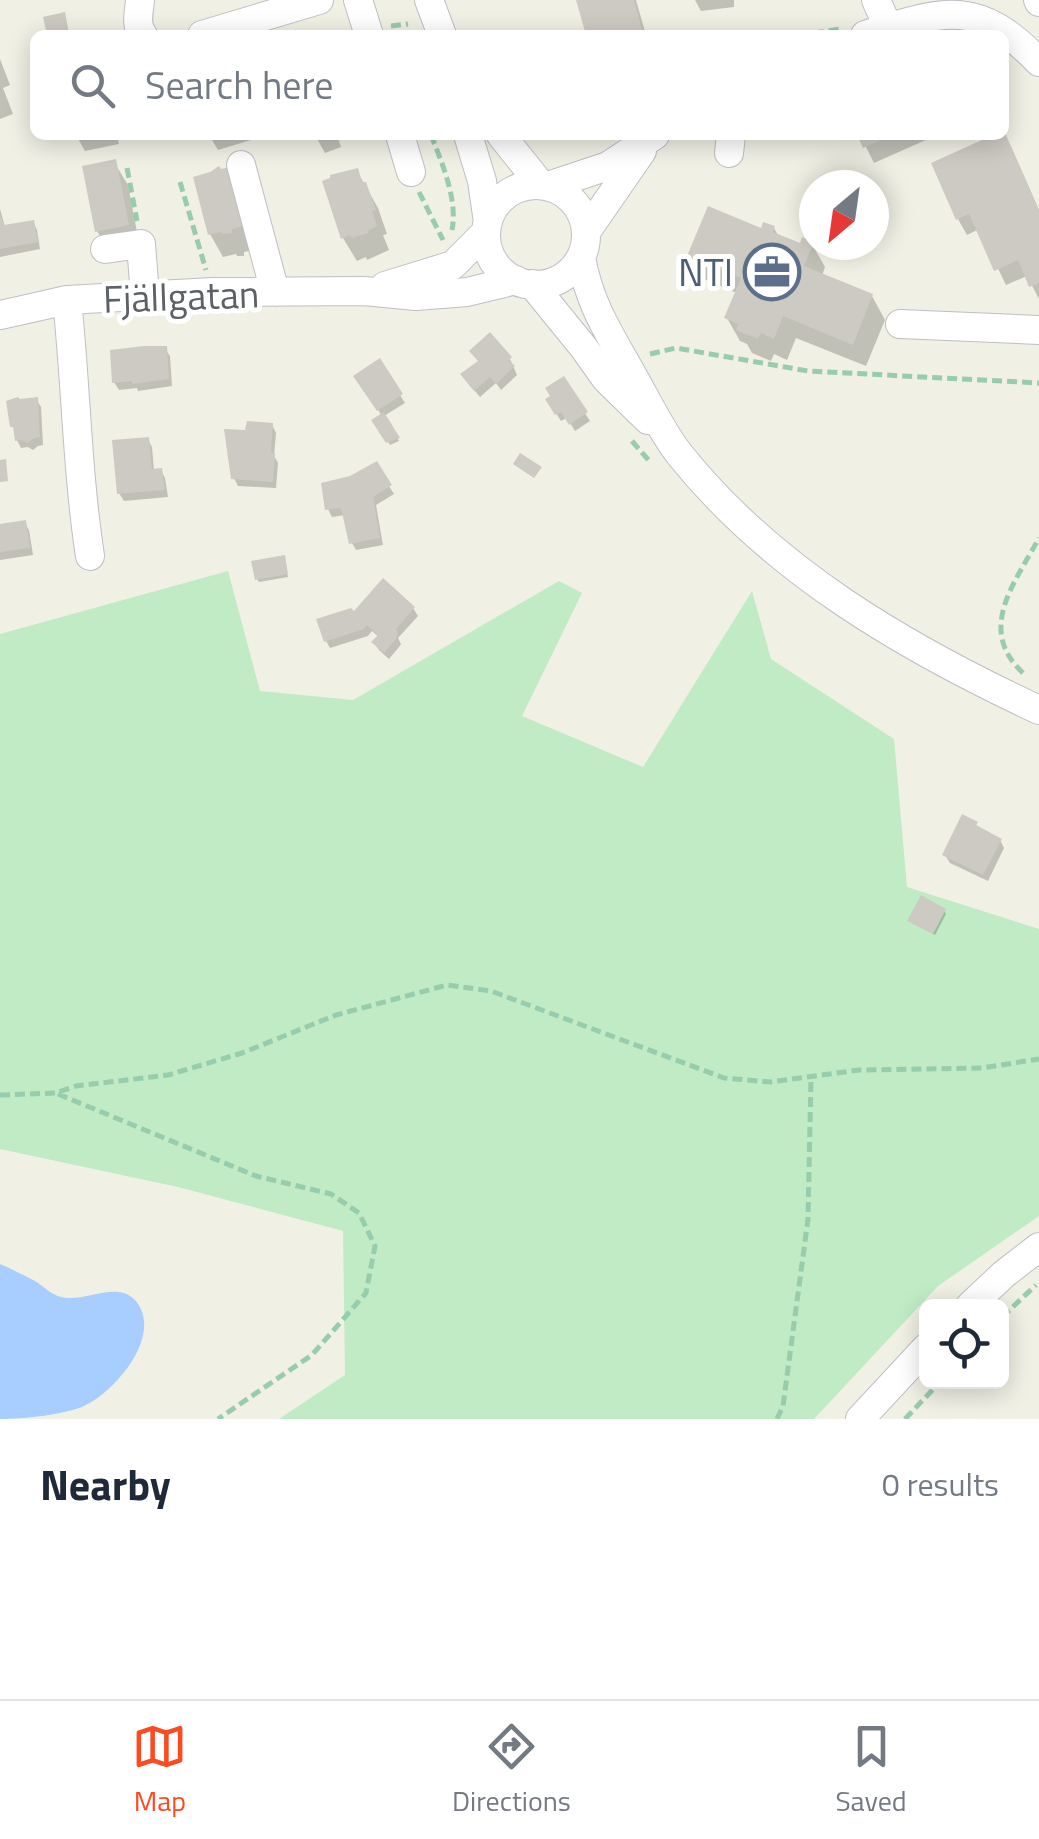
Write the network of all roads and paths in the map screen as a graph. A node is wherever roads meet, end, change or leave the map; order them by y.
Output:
1 (140, 0) edge
2 (319, 0) edge
3 (358, 0) edge
4 (429, 0) edge
5 (876, 0) edge
6 (1002, 7) edge
7 (408, 24) dead end
8 (139, 30) edge
9 (229, 30) edge
10 (380, 30) edge
11 (440, 30) edge
12 (877, 30) edge
13 (880, 30) edge
14 (1039, 62) edge
15 (401, 140) edge
16 (432, 140) edge
17 (469, 140) edge
18 (505, 140) edge
19 (647, 140) edge
20 (651, 140) edge
21 (241, 165) dead end
22 (128, 168) dead end
23 (411, 172) joint
24 (180, 182) dead end
25 (544, 186) junction
26 (487, 227) junction
27 (141, 244) junction
28 (584, 245) junction
29 (104, 250) dead end
30 (524, 282) junction
31 (364, 291) junction
32 (213, 292) junction
33 (275, 292) junction
34 (145, 296) junction
35 (67, 300) junction
36 (0, 316) edge
37 (900, 324) dead end
38 (1039, 330) edge
39 (627, 365) junction
40 (1039, 383) edge
41 (674, 446) junction
42 (1039, 538) edge
43 (90, 556) dead end
44 (1024, 674) dead end
45 (1039, 710) edge
46 (1039, 1059) edge
47 (811, 1077) junction
48 (56, 1092) junction
49 (0, 1095) edge
50 (1039, 1248) edge
51 (1039, 1282) edge
52 (977, 1299) edge
53 (1009, 1310) edge
54 (919, 1356) edge
55 (933, 1389) edge
56 (218, 1419) edge
57 (777, 1419) edge
58 (860, 1419) edge
59 (905, 1419) edge

1 - 8 street
2 - 9 street
3 - 10 street
4 - 11 street
5 - 12 street
6 - 13 street
6 - 14 street
7 - 10 path
15 - 23 street
16 - 23 path
17 - 26 street
18 - 25 street
19 - 25 street
20 - 28 street
21 - 33 street
22 - 27 path
24 - 32 path
25 - 26 street
25 - 28 street
26 - 30 street
26 - 31 street, Fjällgatan
27 - 29 street
27 - 34 street
28 - 30 street
28 - 39 street
30 - 31 street, Fjällgatan
30 - 41 street
31 - 33 street, Fjällgatan
32 - 33 street, Fjällgatan
32 - 34 street, Fjällgatan
34 - 35 street, Fjällgatan
35 - 36 street, Fjällgatan
35 - 43 street
37 - 38 street
39 - 40 path
39 - 41 street
41 - 45 street
42 - 44 path
46 - 47 path
47 - 48 path
47 - 57 path
48 - 49 path
48 - 56 path
50 - 52 street
51 - 53 path
54 - 58 street
55 - 59 path

